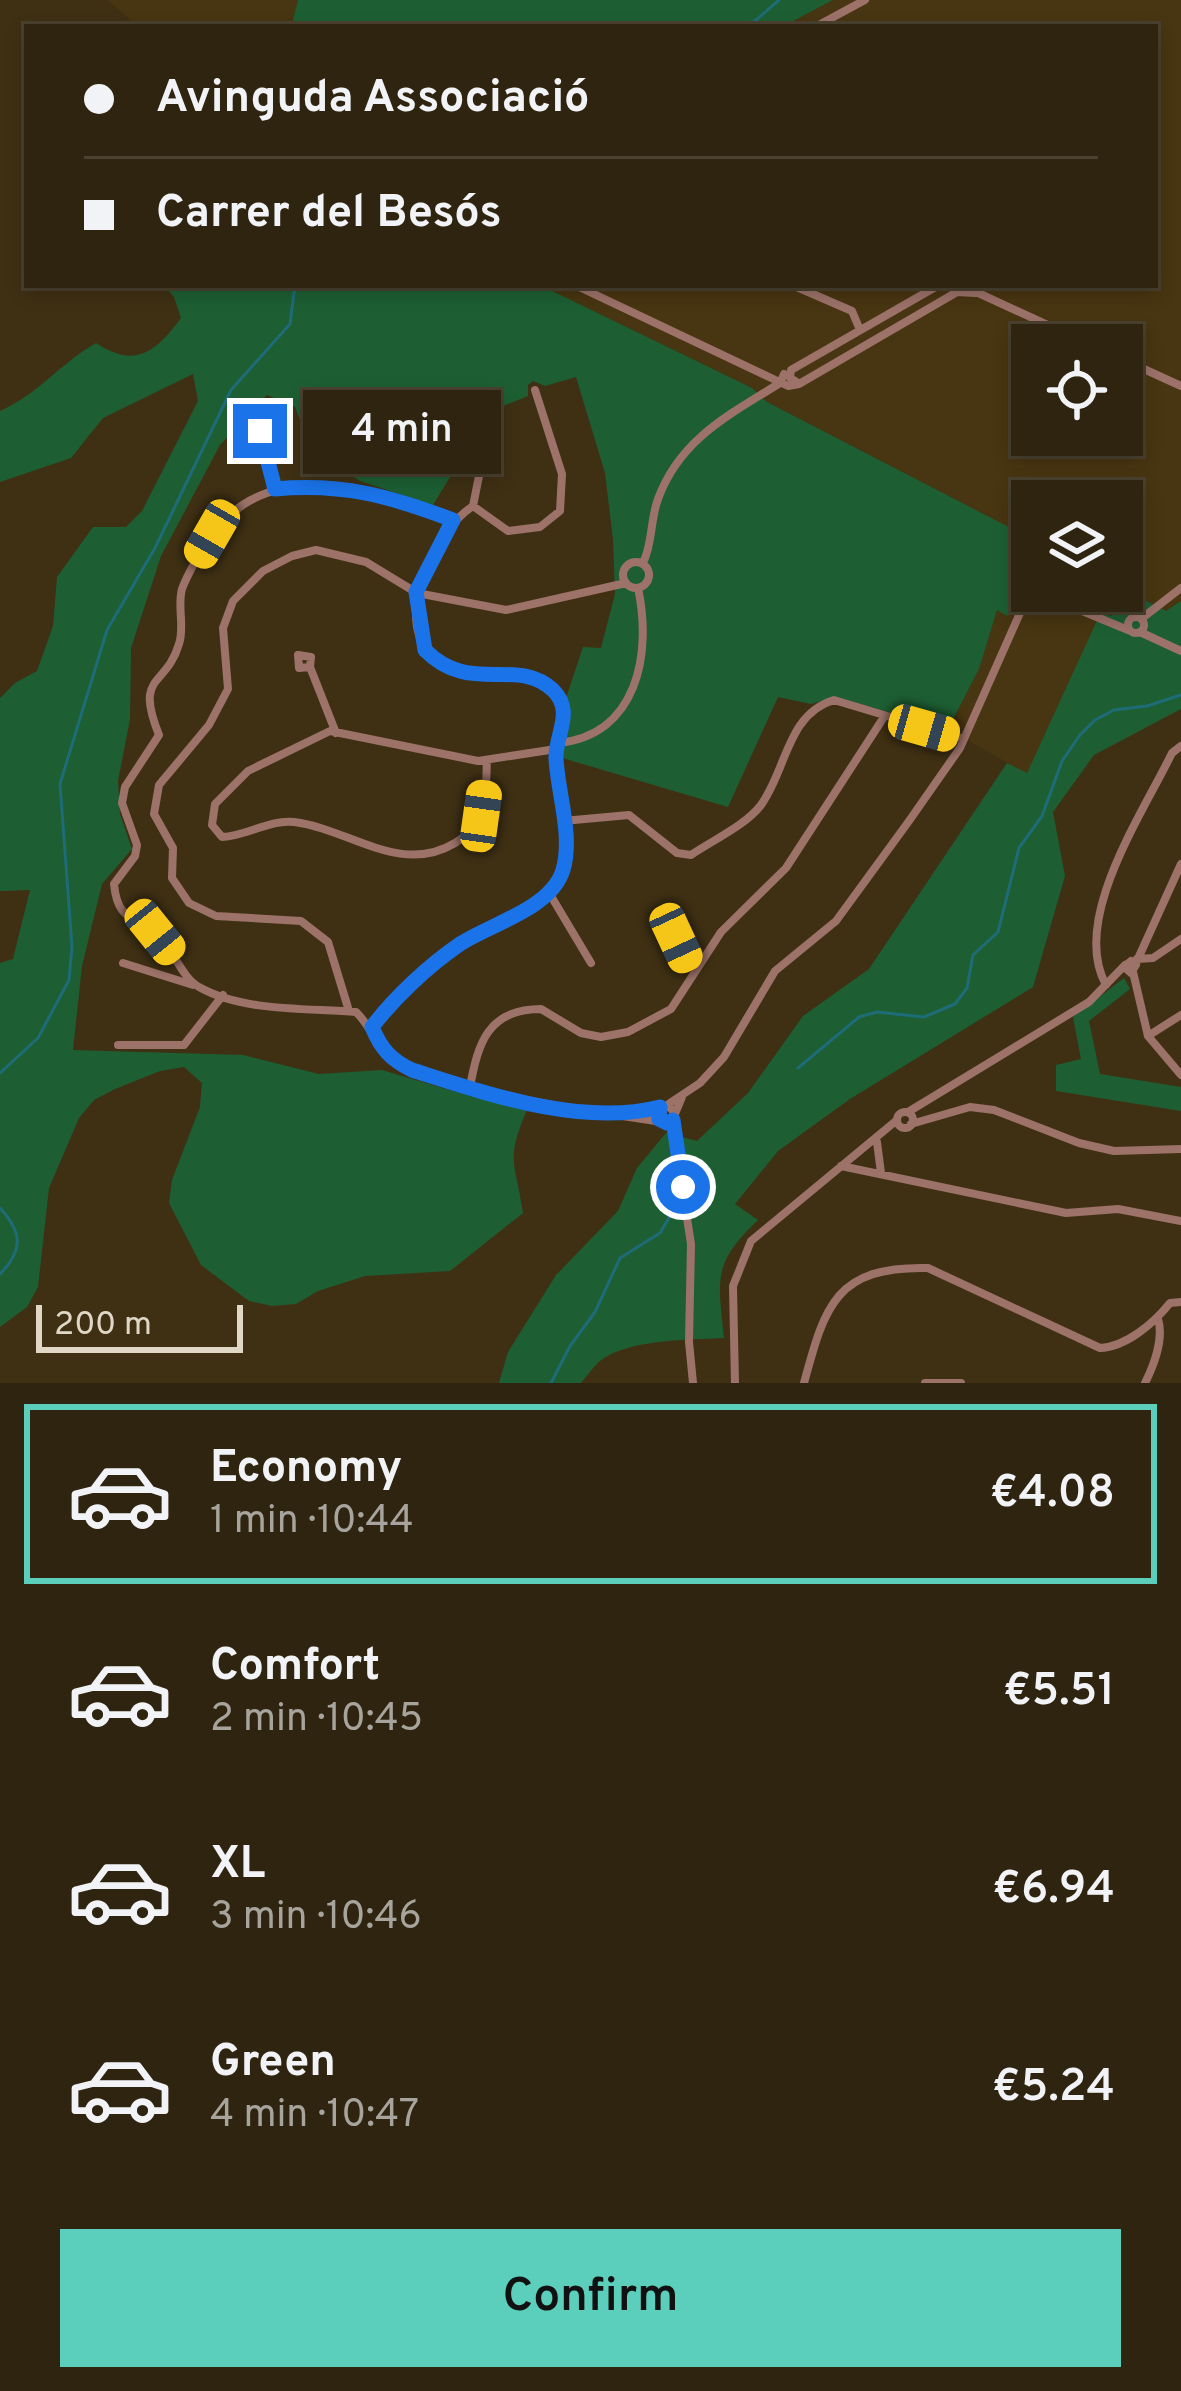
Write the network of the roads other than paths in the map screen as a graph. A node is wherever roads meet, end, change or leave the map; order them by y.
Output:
1 (865, 0) edge
2 (820, 24) edge
3 (581, 288) edge
4 (799, 288) edge
5 (935, 288) edge
6 (944, 288) edge
7 (966, 288) edge
8 (975, 293) junction
9 (947, 298) junction
10 (1044, 324) edge
11 (860, 330) junction
12 (1143, 369) edge
13 (785, 376) junction
14 (799, 384) junction
15 (1181, 386) edge
16 (535, 390) dead end
17 (260, 431) dead end
18 (482, 466) dead end
19 (275, 489) junction
20 (473, 506) junction
21 (453, 520) junction
22 (643, 563) junction
23 (626, 583) junction
24 (1181, 588) edge
25 (638, 589) junction
26 (416, 592) junction
27 (1102, 619) junction
28 (1139, 624) junction
29 (1181, 651) edge
30 (310, 667) dead end
31 (884, 717) junction
32 (336, 733) junction
33 (964, 739) junction
34 (557, 746) junction
35 (1181, 746) edge
36 (488, 760) junction
37 (563, 821) junction
38 (1181, 864) edge
39 (548, 891) junction
40 (664, 912) dead end
41 (1181, 939) edge
42 (1153, 958) junction
43 (123, 963) dead end
44 (591, 963) dead end
45 (1131, 966) junction
46 (694, 969) junction
47 (1106, 985) junction
48 (195, 986) junction
49 (223, 995) junction
50 (349, 1011) junction
51 (1181, 1016) edge
52 (372, 1027) junction
53 (1148, 1036) junction
54 (118, 1045) dead end
55 (1181, 1075) edge
56 (470, 1088) junction
57 (687, 1091) junction
58 (664, 1106) junction
59 (616, 1115) junction
60 (670, 1118) junction
61 (908, 1119) junction
62 (877, 1140) junction
63 (1181, 1149) edge
64 (842, 1166) junction
65 (881, 1174) junction
66 (1181, 1221) edge
67 (1181, 1302) edge
68 (1158, 1318) junction
69 (693, 1383) edge
70 (735, 1383) edge
71 (804, 1383) edge
72 (925, 1383) edge
73 (961, 1383) edge
74 (1145, 1383) edge

1 - 2 street
3 - 13 street
4 - 11 street
5 - 11 street
6 - 9 street
7 - 8 street
8 - 9 street
8 - 10 street
9 - 14 street
11 - 13 street
12 - 15 street
13 - 14 street
13 - 14 street
13 - 22 street
16 - 20 street
17 - 19 street
18 - 20 street
19 - 21 street
19 - 48 street
20 - 21 street
21 - 26 street
22 - 23 street
22 - 25 street
23 - 25 street
23 - 26 street
24 - 28 street
25 - 34 street
26 - 34 street
26 - 50 street
27 - 28 street
27 - 28 street
27 - 33 street
28 - 29 street
30 - 32 street
31 - 33 street
31 - 37 street
31 - 46 street
32 - 36 street
32 - 36 street
33 - 57 street
34 - 36 street
34 - 37 street
35 - 47 street
37 - 39 street
38 - 45 street
39 - 44 street
39 - 52 street
40 - 46 street
41 - 42 street
42 - 45 street
42 - 45 street
43 - 48 street
45 - 47 street
45 - 53 street
46 - 56 street
47 - 61 street
48 - 49 street
49 - 50 street
49 - 54 street
50 - 52 street
51 - 53 street
52 - 56 street
53 - 55 street
56 - 59 street
57 - 58 street
57 - 60 street
58 - 59 street
58 - 60 street
58 - 60 street
59 - 60 street
60 - 69 street
61 - 62 street
61 - 63 street
62 - 64 street
62 - 65 street
64 - 65 street
64 - 70 street
65 - 66 street
67 - 68 street
68 - 71 street
68 - 74 street
72 - 73 street

